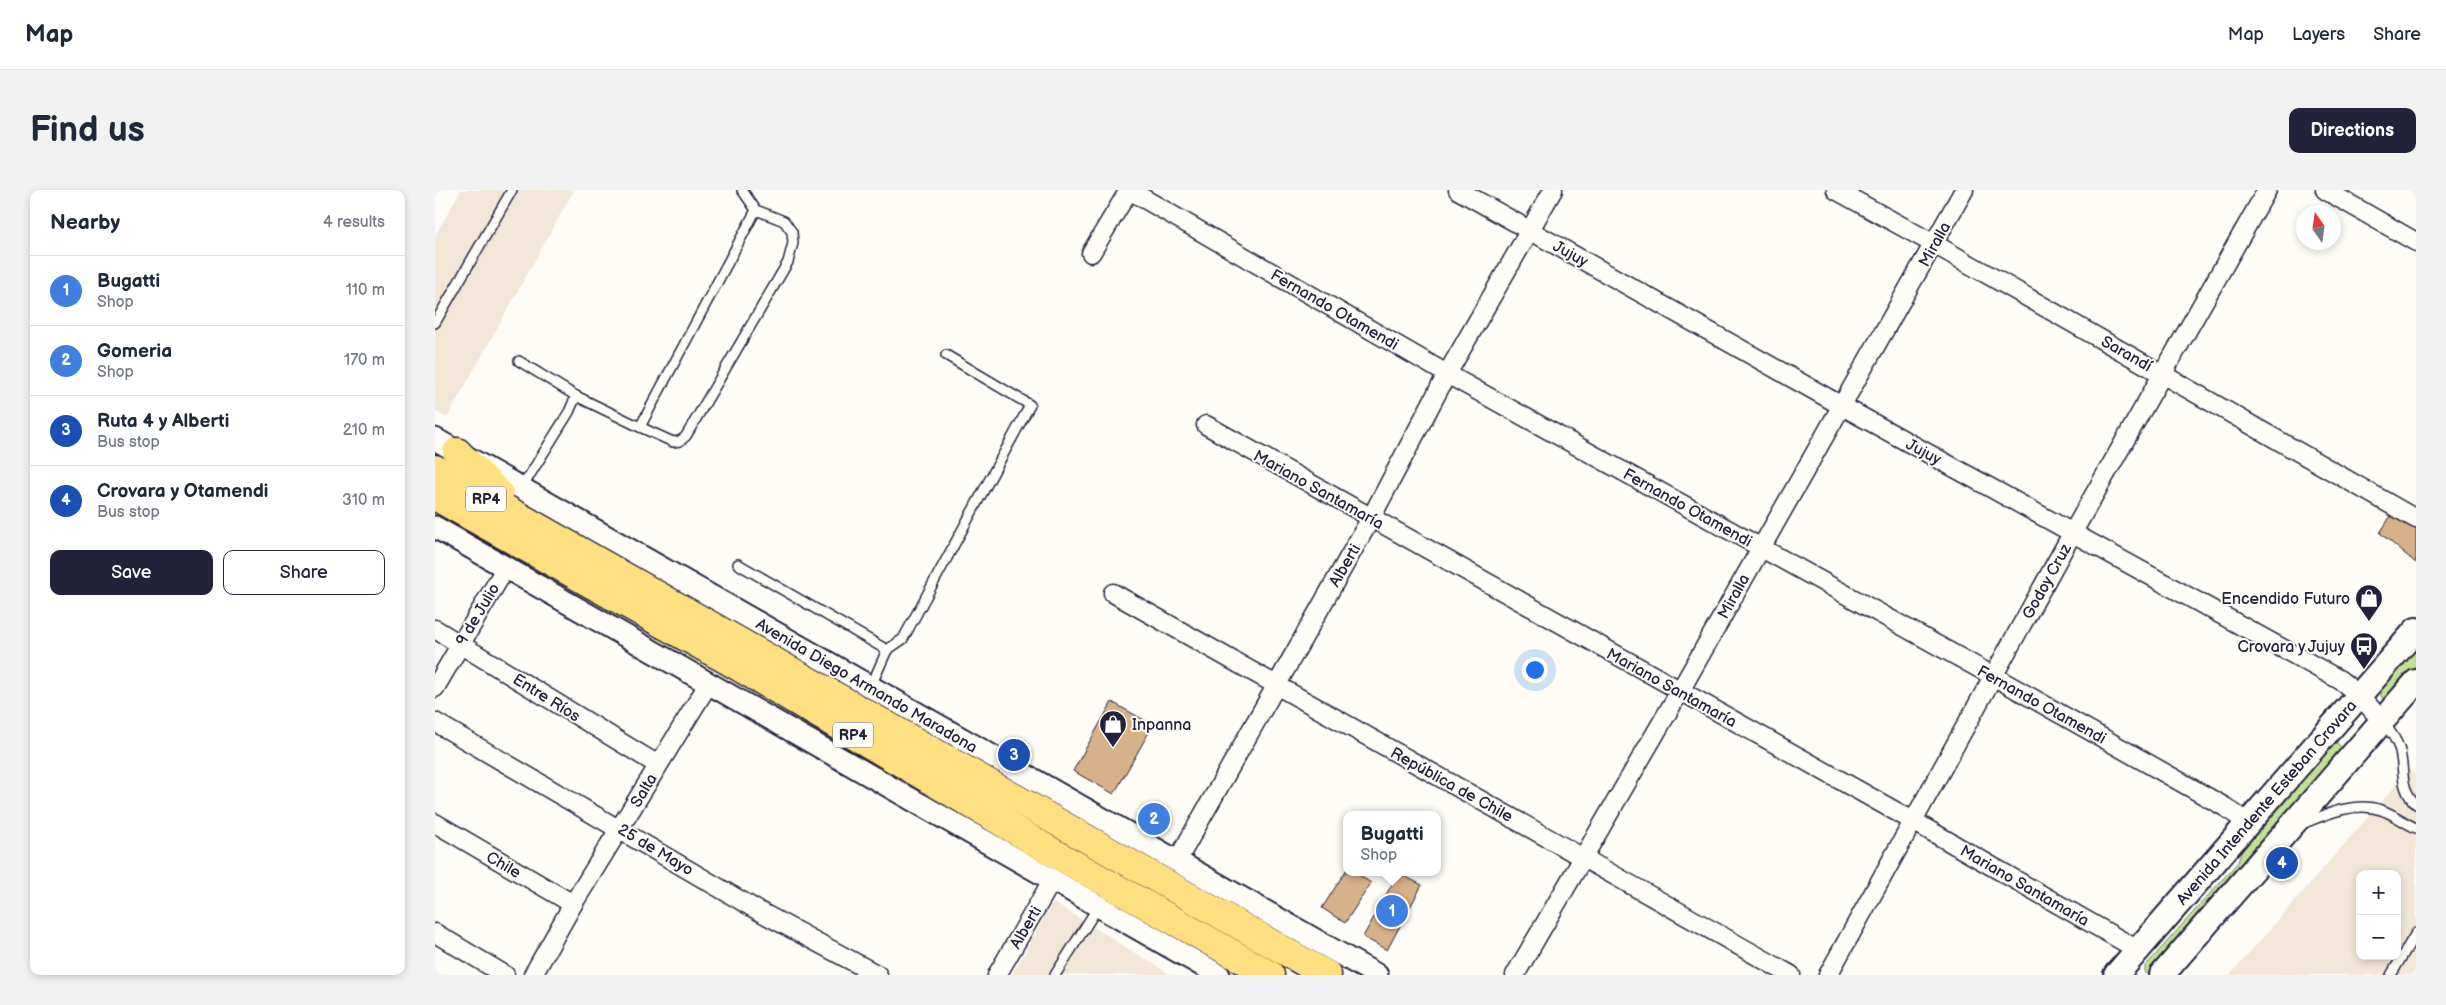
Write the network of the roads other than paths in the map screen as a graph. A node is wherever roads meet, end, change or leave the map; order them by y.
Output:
1 (512, 190) edge
2 (742, 190) edge
3 (1129, 190) edge
4 (1458, 190) edge
5 (1553, 190) edge
6 (1836, 190) edge
7 (1964, 190) edge
8 (2267, 190) edge
9 (2325, 190) edge
10 (756, 210) junction
11 (1531, 230) junction
12 (2416, 242) edge
13 (1935, 244) junction
14 (1091, 253) dead end
15 (435, 322) edge
16 (946, 355) dead end
17 (519, 360) dead end
18 (1447, 374) junction
19 (2164, 375) junction
20 (576, 396) junction
21 (1842, 406) junction
22 (1206, 425) dead end
23 (640, 427) junction
24 (446, 446) edge
25 (435, 469) edge
26 (521, 489) junction
27 (435, 496) edge
28 (1371, 518) junction
29 (2416, 519) edge
30 (435, 527) edge
31 (537, 529) junction
32 (2073, 532) junction
33 (1760, 547) junction
34 (738, 564) dead end
35 (505, 567) junction
36 (1113, 593) dead end
37 (435, 629) edge
38 (2416, 630) edge
39 (460, 643) junction
40 (887, 650) junction
41 (1993, 676) junction
42 (2416, 682) edge
43 (709, 683) junction
44 (1275, 685) junction
45 (871, 686) junction
46 (435, 688) edge
47 (1680, 691) junction
48 (2359, 695) junction
49 (2382, 721) junction
50 (435, 722) edge
51 (658, 766) junction
52 (2416, 804) edge
53 (1913, 821) junction
54 (435, 823) edge
55 (2248, 823) junction
56 (620, 828) junction
57 (2416, 828) edge
58 (2288, 830) junction
59 (1584, 857) junction
60 (1177, 860) junction
61 (1053, 879) junction
62 (573, 904) junction
63 (1098, 907) junction
64 (435, 932) edge
65 (2416, 933) edge
66 (2127, 966) edge
67 (537, 974) edge
68 (505, 975) edge
69 (878, 975) edge
70 (997, 975) edge
71 (1055, 975) edge
72 (1219, 975) edge
73 (1270, 975) edge
74 (1327, 975) edge
75 (1377, 975) edge
76 (1515, 975) edge
77 (1791, 975) edge
78 (1828, 975) edge
79 (2162, 975) edge
80 (2391, 975) edge

1 - 15 lane
2 - 10 lane
3 - 14 street
3 - 18 street, Fernando Otamendi
4 - 11 street, Jujuy
5 - 11 street, Alberti
6 - 13 street, Sarandí
7 - 13 street, Miralla
8 - 19 street, Godoy Cruz
9 - 12 street
10 - 23 lane
10 - 23 lane
11 - 18 street, Alberti
11 - 21 street, Jujuy
13 - 19 street, Sarandí
13 - 21 street, Miralla
16 - 40 lane
17 - 20 lane
18 - 28 street, Alberti
18 - 33 street, Fernando Otamendi
19 - 29 street, Sarandí
19 - 32 street, Godoy Cruz
20 - 23 lane
20 - 26 lane
21 - 32 street, Jujuy
21 - 33 street, Miralla
22 - 28 street, Mariano Santamaría
24 - 26 street, Avenida Diego Armando Maradona
24 - 31 main road
25 - 31 main road, Avenida Diego Armando Maradona / RP4
26 - 45 street, Avenida Diego Armando Maradona
27 - 73 main road, RP4
28 - 44 street, Alberti
28 - 47 street, Mariano Santamaría
30 - 35 street
31 - 74 main road, Avenida Diego Armando Maradona / RP4
32 - 41 street, Godoy Cruz
32 - 48 street, Jujuy
33 - 41 street, Fernando Otamendi
33 - 47 street, Miralla
34 - 40 lane
35 - 39 street, 9 de Julio
35 - 43 street
36 - 44 street, República de Chile
37 - 39 street, Entre Ríos
38 - 48 main road, Avenida Intendente Esteban Crovara
39 - 46 street, 9 de Julio
39 - 51 street, Entre Ríos
40 - 45 lane
41 - 53 street, Godoy Cruz
41 - 55 street, Fernando Otamendi
42 - 49 main road, Avenida Intendente Esteban Crovara
43 - 51 street, Salta
43 - 61 street
44 - 59 street, República de Chile
44 - 60 street, Alberti
45 - 60 street, Avenida Diego Armando Maradona
47 - 53 street, Mariano Santamaría
47 - 59 street, Miralla
48 - 49 street, Jujuy
48 - 55 main road, Avenida Intendente Esteban Crovara
49 - 52 lane
49 - 58 main road, Avenida Intendente Esteban Crovara
50 - 56 street, 25 de Mayo
51 - 56 street, Salta
53 - 66 street, Mariano Santamaría
53 - 78 street, Godoy Cruz
54 - 62 street, Chile
55 - 66 main road, Avenida Intendente Esteban Crovara
56 - 62 street, Salta
56 - 69 street, 25 de Mayo
57 - 58 lane
58 - 79 main road, Avenida Intendente Esteban Crovara
59 - 76 street, Miralla
59 - 77 street, República de Chile
60 - 75 street, Avenida Diego Armando Maradona
61 - 63 street
61 - 70 street, Alberti
62 - 67 street, Salta
63 - 71 lane
63 - 72 street
64 - 68 street
65 - 80 lane

